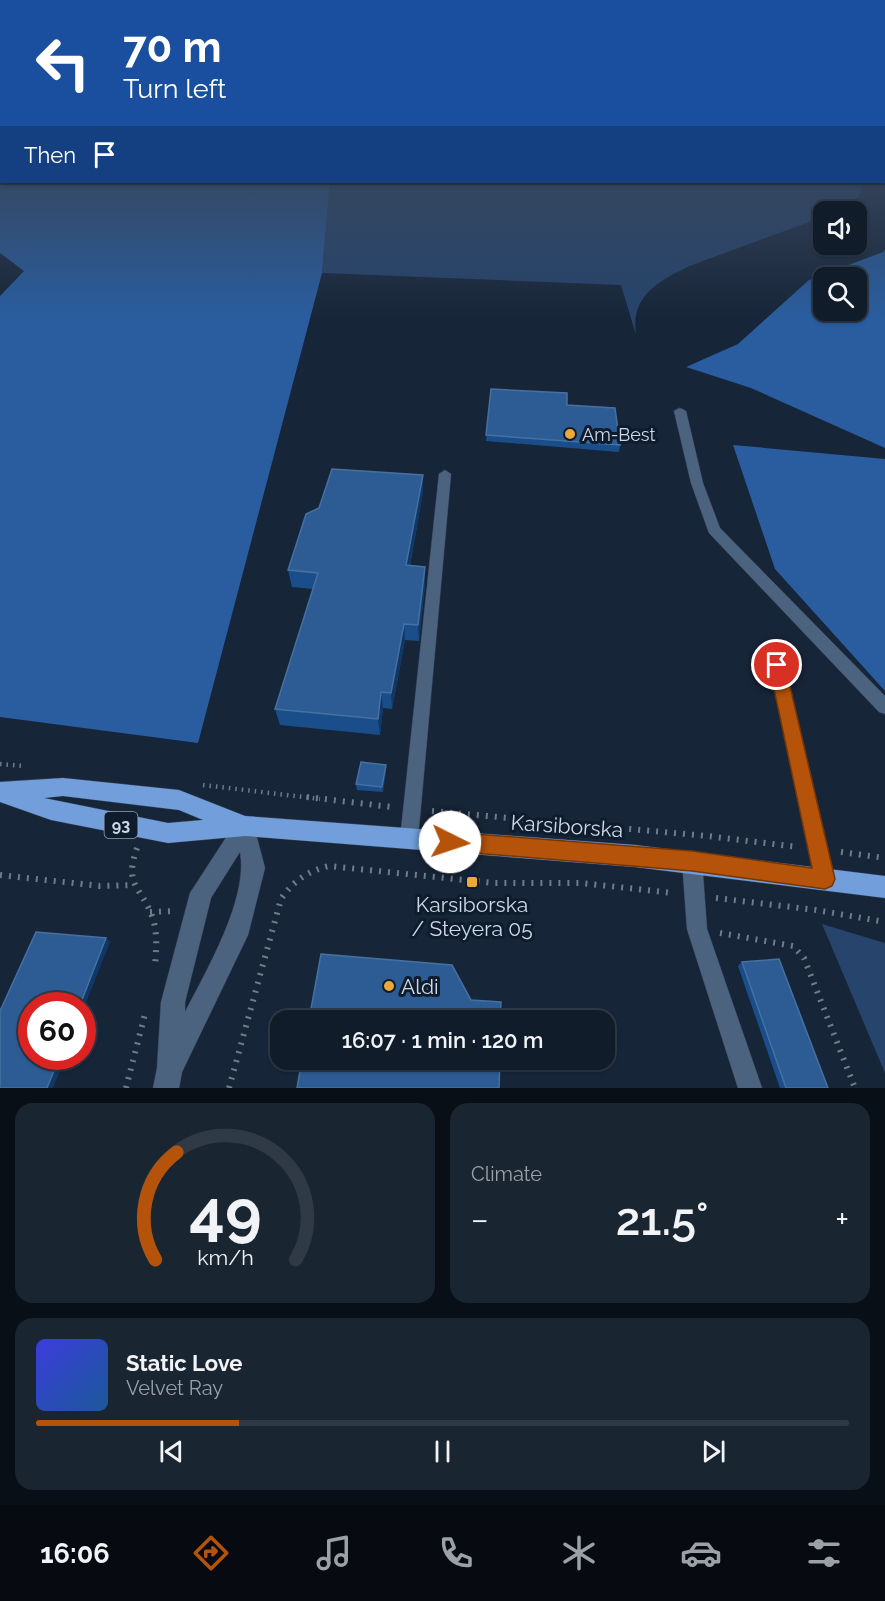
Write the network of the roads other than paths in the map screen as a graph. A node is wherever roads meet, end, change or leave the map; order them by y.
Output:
1 (680, 411) dead end
2 (445, 474) dead end
3 (777, 665) dead end
4 (885, 707) edge
5 (0, 791) edge
6 (245, 826) junction
7 (409, 838) junction
8 (692, 861) junction
9 (825, 879) junction
10 (885, 887) edge
11 (168, 1078) edge
12 (750, 1088) edge

1 - 4 lane
2 - 7 lane
3 - 9 lane
5 - 6 main road, Karsiborska / 93
5 - 6 main road, Karsiborska / 93
6 - 7 main road, Karsiborska / 93
6 - 11 street
6 - 11 street
7 - 8 main road, Karsiborska / 93
8 - 9 main road, Karsiborska / 93
8 - 12 lane
9 - 10 main road, Karsiborska / 93

